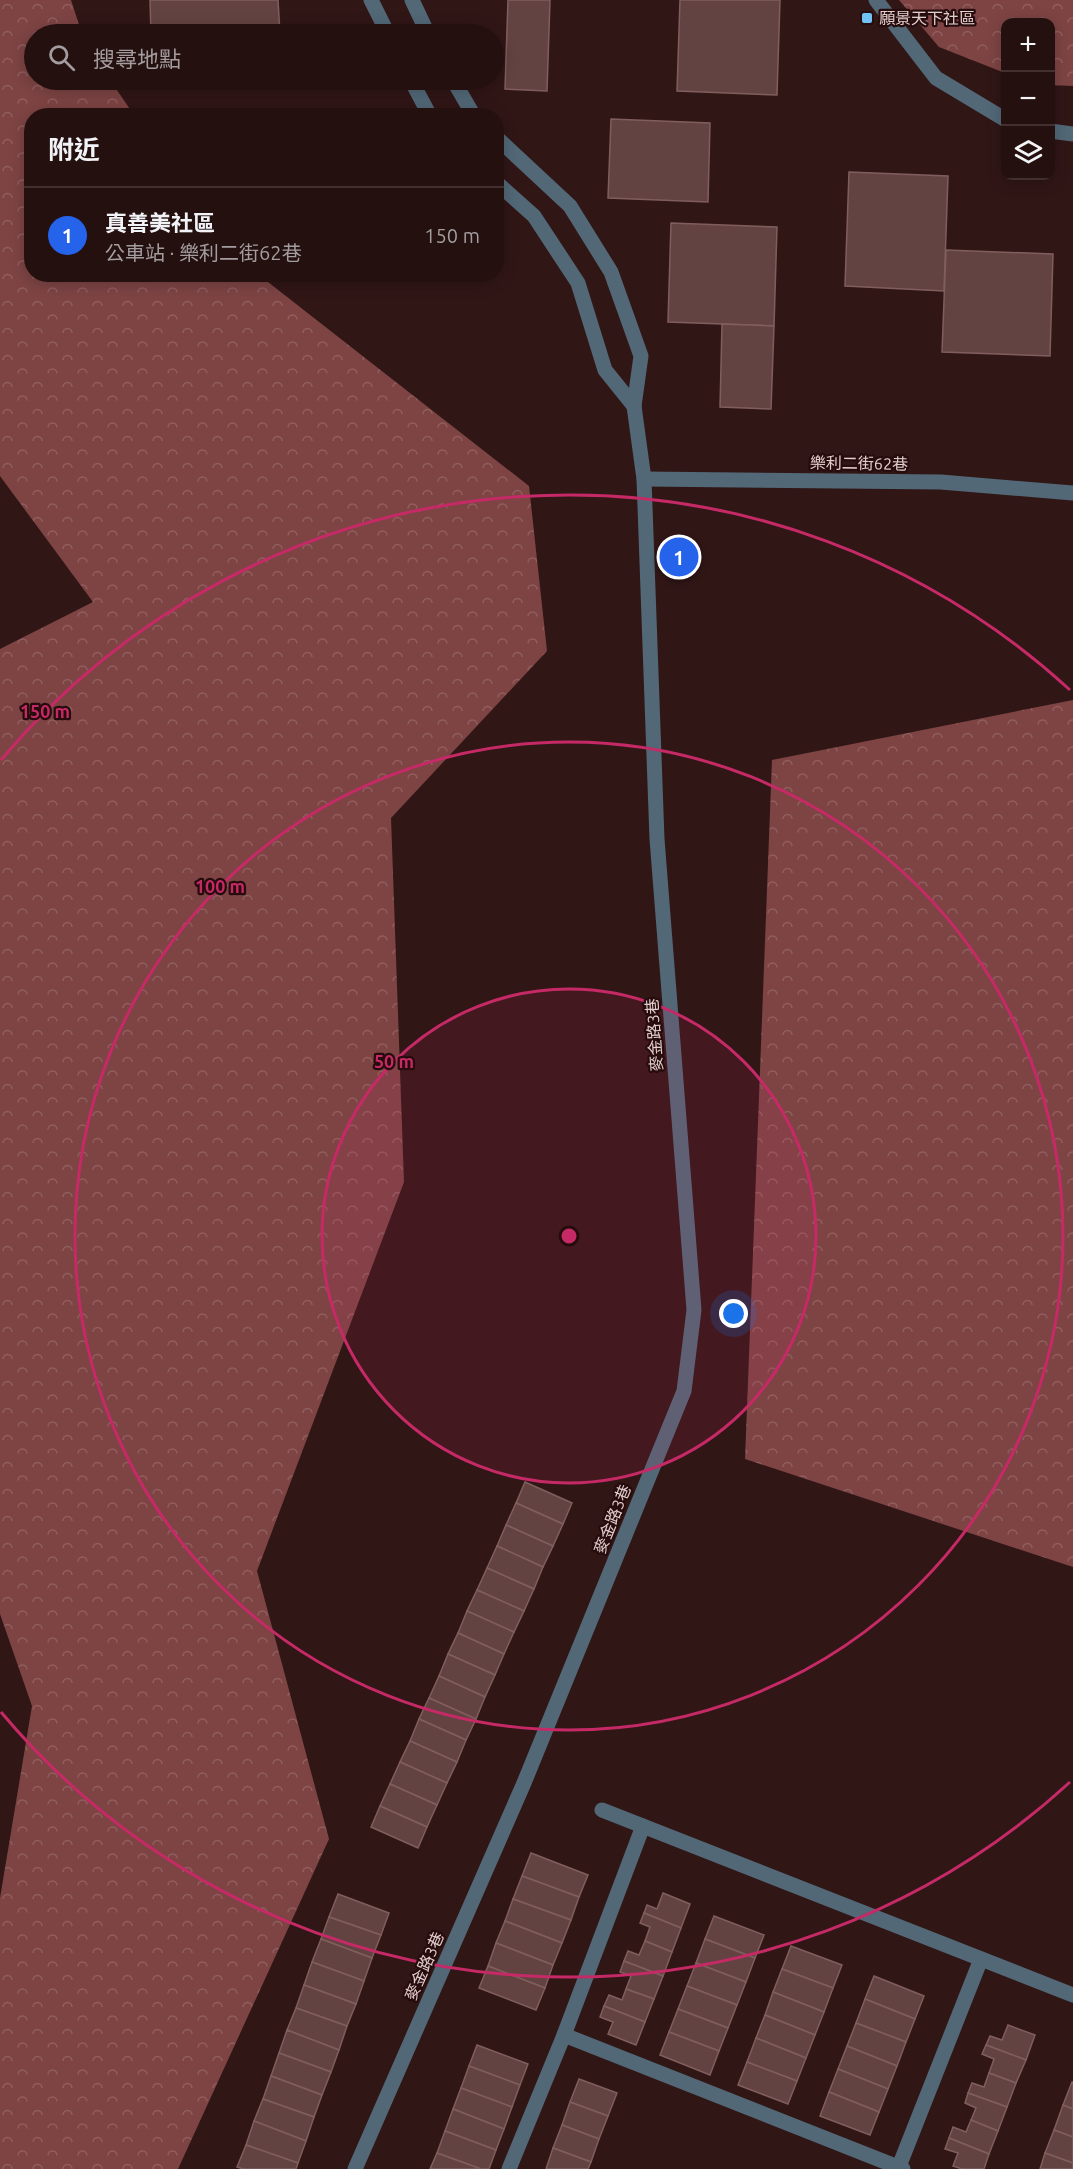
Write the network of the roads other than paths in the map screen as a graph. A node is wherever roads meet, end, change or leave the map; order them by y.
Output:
1 (371, 0) edge
2 (412, 0) edge
3 (876, 0) edge
4 (383, 24) edge
5 (423, 24) edge
6 (416, 90) edge
7 (459, 90) edge
8 (426, 108) edge
9 (469, 108) edge
10 (1001, 118) edge
11 (1055, 132) edge
12 (1073, 134) edge
13 (504, 144) edge
14 (504, 189) edge
15 (634, 406) junction
16 (644, 479) junction
17 (1073, 493) edge
18 (602, 1810) dead end
19 (643, 1826) junction
20 (981, 1959) junction
21 (1073, 1995) edge
22 (564, 2035) junction
23 (900, 2168) edge
24 (355, 2169) edge
25 (509, 2169) edge

1 - 4 street
2 - 5 street
3 - 10 street
6 - 8 street
7 - 9 street
11 - 12 street
13 - 15 street
14 - 15 street
15 - 16 street
16 - 17 street, 樂利二街62巷
16 - 24 street, 麥金路3巷
18 - 19 street
19 - 20 street
19 - 22 street
20 - 21 street
20 - 23 street
22 - 23 street
22 - 25 street

